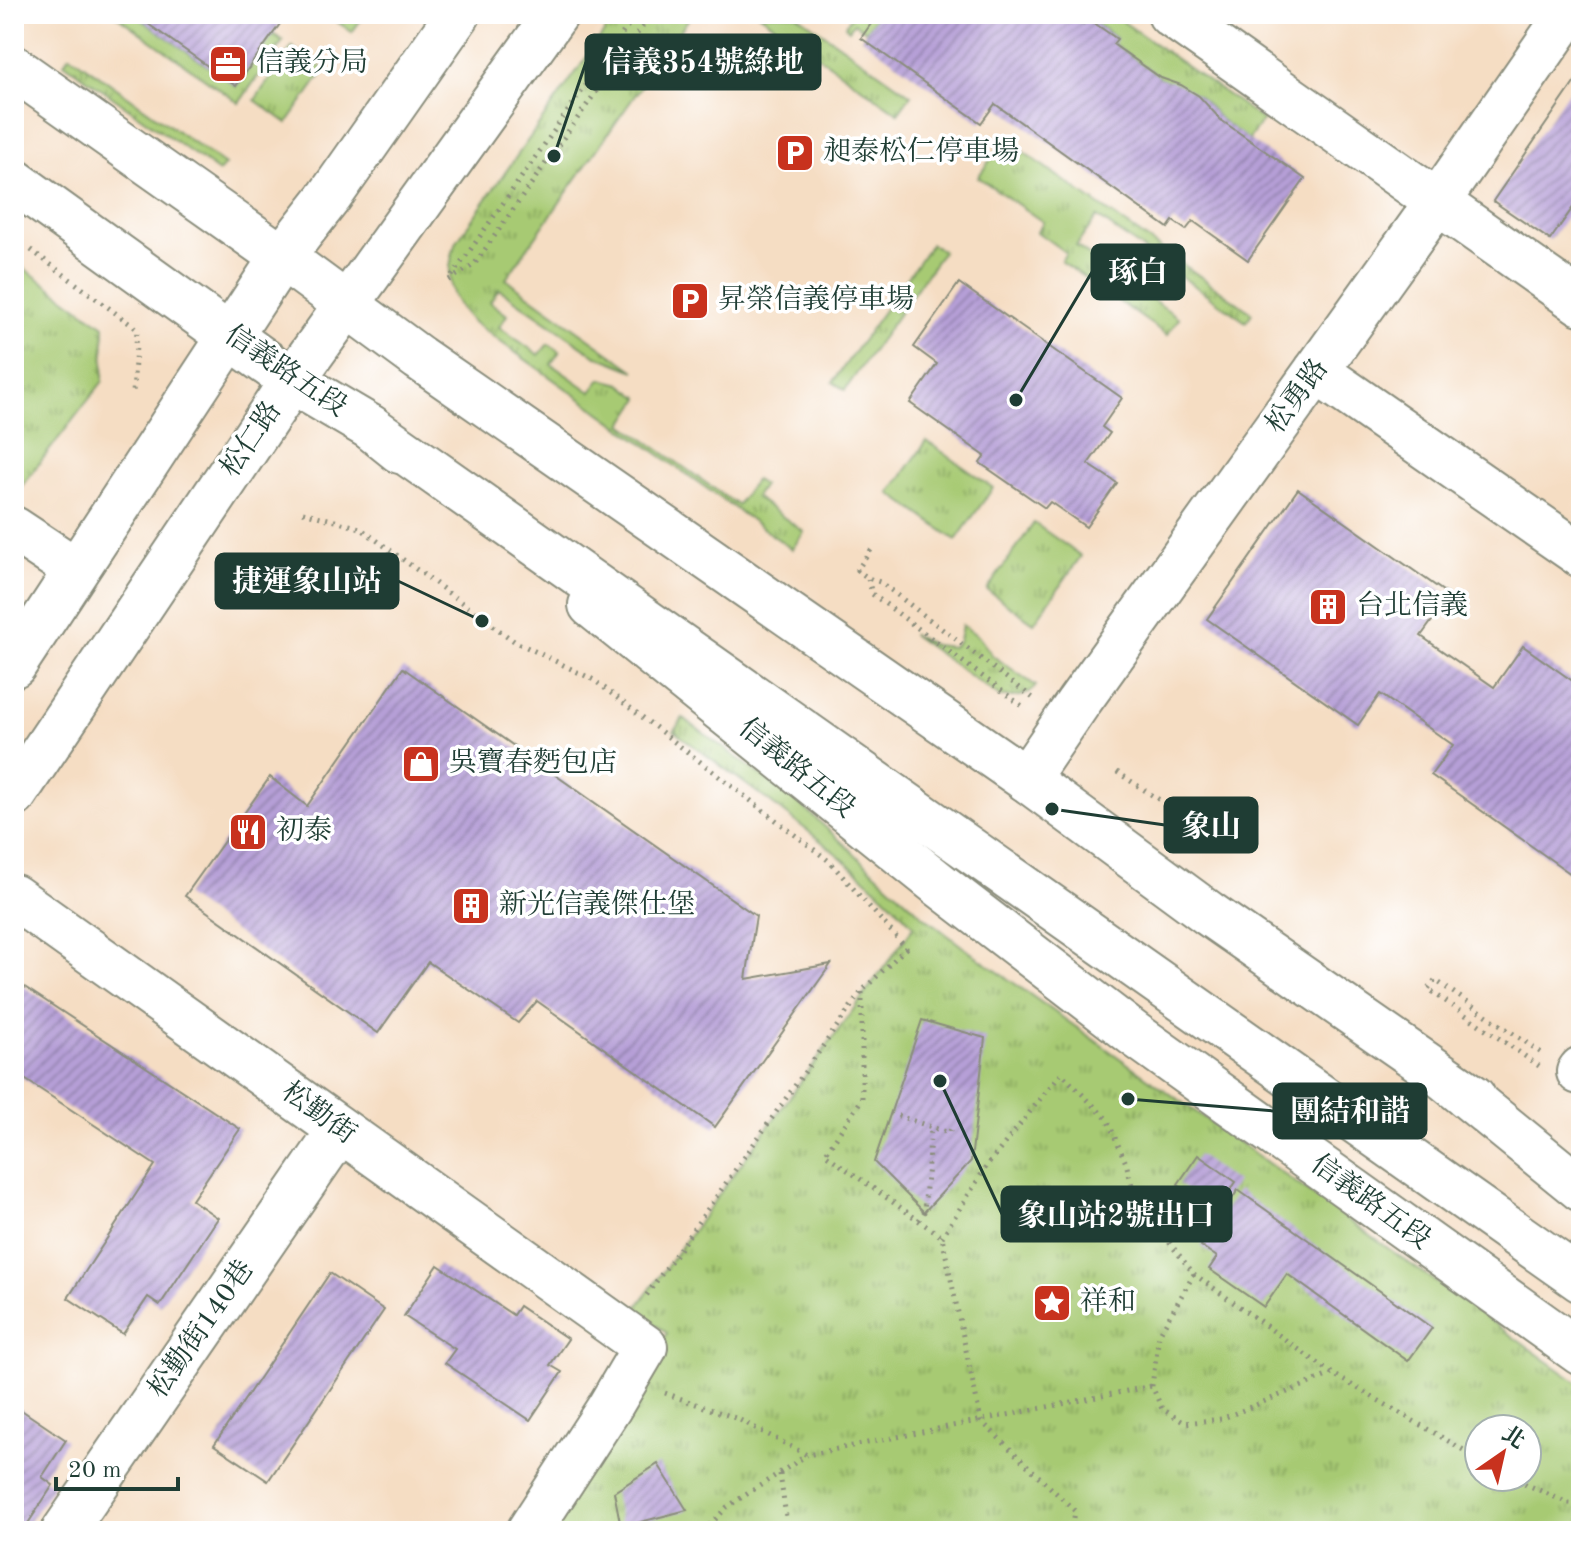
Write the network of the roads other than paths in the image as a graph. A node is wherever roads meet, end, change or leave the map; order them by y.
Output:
1 (458, 14) edge
2 (556, 14) edge
3 (1170, 14) edge
4 (1567, 35) edge
5 (14, 68) edge
6 (14, 181) edge
7 (1436, 204) junction
8 (282, 257) junction
9 (1581, 303) edge
10 (345, 304) junction
11 (230, 336) junction
12 (1316, 371) junction
13 (292, 381) junction
14 (370, 427) junction
15 (14, 529) edge
16 (1581, 555) edge
17 (76, 570) junction
18 (14, 665) edge
19 (1026, 779) junction
20 (14, 795) edge
21 (14, 897) edge
22 (1442, 1076) junction
23 (340, 1130) junction
24 (1581, 1170) edge
25 (1581, 1189) edge
26 (1581, 1280) edge
27 (1581, 1353) edge
28 (64, 1531) edge
29 (529, 1531) edge

1 - 8 main road
2 - 10 main road, 松仁路
3 - 7 main road
4 - 7 main road, 松勇路
5 - 8 main road
6 - 11 main road, 信義路五段
7 - 9 main road
7 - 12 main road, 松勇路
8 - 10 main road
8 - 11 main road
10 - 13 main road, 松仁路
10 - 19 main road
11 - 13 main road, 信義路五段
11 - 17 main road
12 - 16 main road
12 - 19 main road, 松勇路
13 - 14 main road, 信義路五段
13 - 20 main road, 松仁路
14 - 26 main road
14 - 27 main road, 信義路五段
15 - 17 main road
17 - 18 main road
19 - 22 main road
21 - 23 main road, 松勤街
22 - 24 main road
22 - 25 main road
23 - 28 main road, 松勤街140巷
23 - 29 main road, 松勤街

